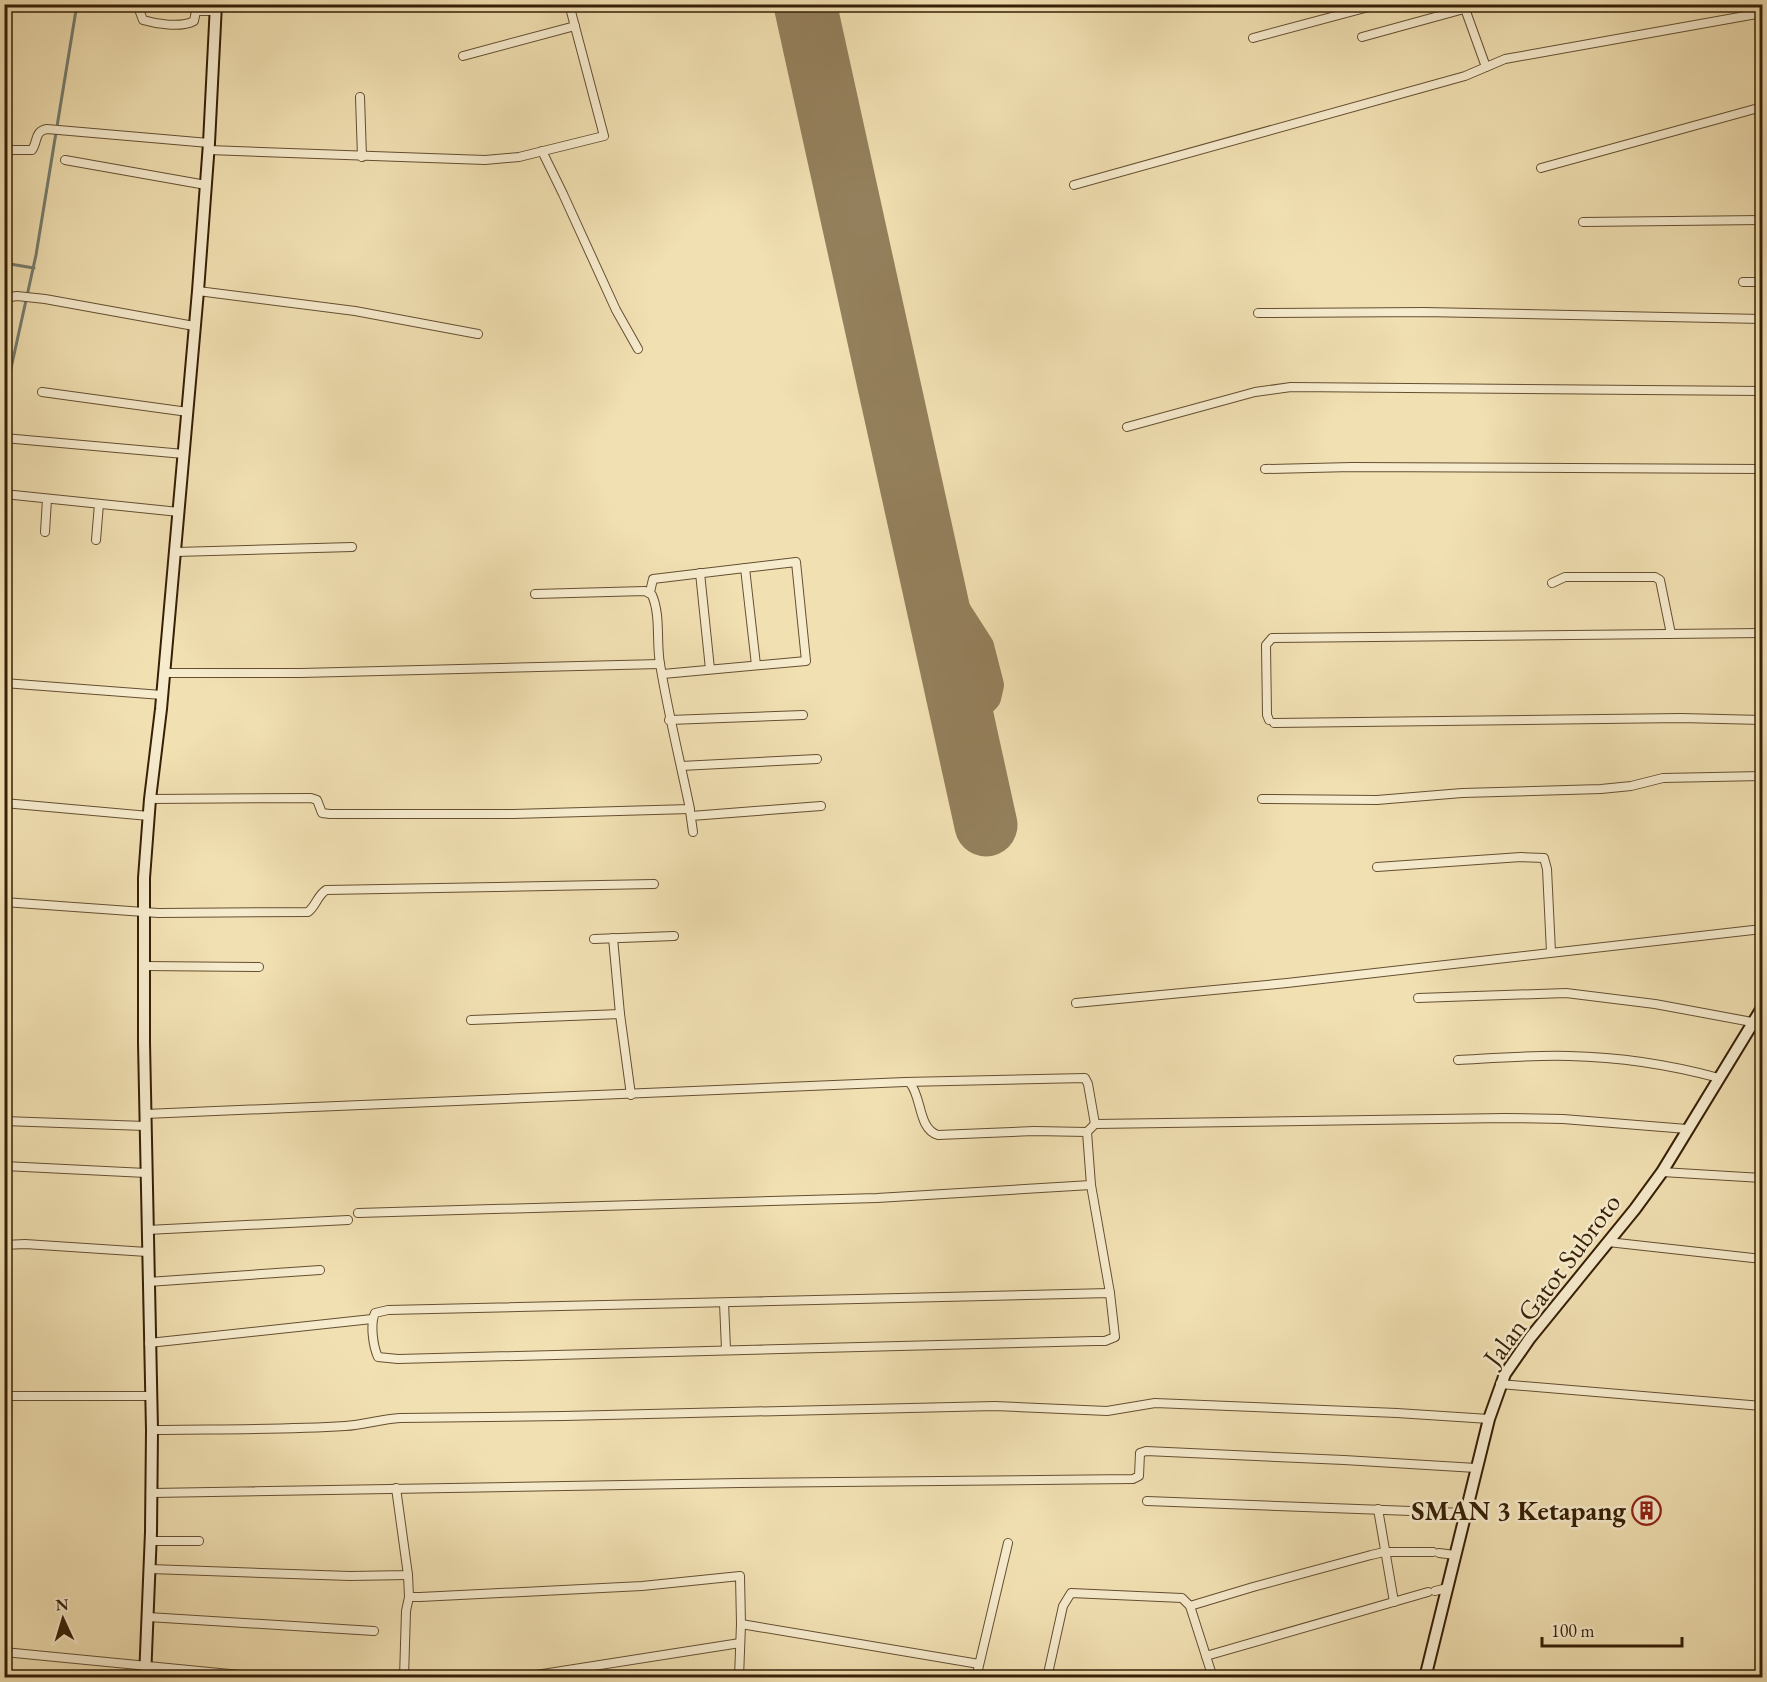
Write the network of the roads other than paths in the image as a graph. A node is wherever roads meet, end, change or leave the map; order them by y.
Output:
1 (137, 4) edge
2 (569, 4) edge
3 (1380, 4) edge
4 (1464, 7) edge
5 (215, 8) edge
6 (1762, 14) edge
7 (575, 26) junction
8 (1362, 37) dead end
9 (1253, 38) dead end
10 (463, 56) dead end
11 (1486, 67) junction
12 (360, 97) dead end
13 (1762, 107) edge
14 (209, 146) junction
15 (4, 150) edge
16 (542, 151) junction
17 (362, 157) junction
18 (65, 160) dead end
19 (1541, 168) dead end
20 (206, 185) junction
21 (1074, 185) dead end
22 (1762, 220) edge
23 (1583, 222) dead end
24 (1743, 282) dead end
25 (1762, 282) edge
26 (198, 291) junction
27 (4, 298) edge
28 (1258, 313) dead end
29 (1762, 320) edge
30 (194, 326) junction
31 (478, 334) dead end
32 (638, 349) dead end
33 (1762, 391) edge
34 (42, 392) dead end
35 (188, 412) junction
36 (1127, 427) dead end
37 (4, 438) edge
38 (184, 454) junction
39 (1762, 469) edge
40 (1265, 470) dead end
41 (4, 494) edge
42 (47, 499) junction
43 (99, 504) junction
44 (179, 512) junction
45 (45, 532) dead end
46 (96, 540) dead end
47 (352, 547) dead end
48 (176, 552) junction
49 (745, 568) junction
50 (700, 573) junction
51 (1552, 584) dead end
52 (650, 592) junction
53 (535, 594) dead end
54 (1762, 633) edge
55 (1671, 634) junction
56 (660, 664) junction
57 (756, 665) junction
58 (710, 669) junction
59 (164, 673) junction
60 (663, 674) junction
61 (4, 683) edge
62 (162, 695) junction
63 (803, 715) dead end
64 (669, 720) junction
65 (1762, 720) edge
66 (817, 759) dead end
67 (681, 766) junction
68 (1762, 776) edge
69 (1262, 799) dead end
70 (150, 800) junction
71 (4, 803) edge
72 (821, 806) dead end
73 (690, 812) junction
74 (149, 816) junction
75 (693, 832) dead end
76 (1377, 867) dead end
77 (654, 885) dead end
78 (4, 902) edge
79 (143, 912) junction
80 (1762, 929) edge
81 (674, 936) dead end
82 (613, 938) junction
83 (594, 939) dead end
84 (1551, 952) junction
85 (143, 966) junction
86 (259, 967) dead end
87 (1418, 998) dead end
88 (1076, 1003) dead end
89 (1762, 1008) edge
90 (620, 1014) junction
91 (471, 1020) dead end
92 (1752, 1022) junction
93 (1458, 1060) dead end
94 (1719, 1078) junction
95 (905, 1082) junction
96 (631, 1095) junction
97 (145, 1120) junction
98 (4, 1121) edge
99 (1095, 1124) junction
100 (1687, 1129) junction
101 (1087, 1132) junction
102 (4, 1166) edge
103 (1662, 1172) junction
104 (146, 1173) junction
105 (1762, 1178) edge
106 (1091, 1185) junction
107 (358, 1213) dead end
108 (348, 1220) dead end
109 (147, 1230) junction
110 (1608, 1242) junction
111 (4, 1245) edge
112 (147, 1252) junction
113 (1762, 1259) edge
114 (320, 1270) dead end
115 (148, 1281) junction
116 (1110, 1293) junction
117 (724, 1303) junction
118 (372, 1319) junction
119 (149, 1343) junction
120 (726, 1349) junction
121 (1500, 1384) junction
122 (4, 1396) edge
123 (151, 1396) junction
124 (1762, 1406) edge
125 (1489, 1419) junction
126 (152, 1430) junction
127 (1476, 1468) junction
128 (396, 1488) junction
129 (152, 1493) junction
130 (1147, 1501) dead end
131 (1378, 1509) junction
132 (1466, 1514) junction
133 (150, 1541) junction
134 (199, 1541) dead end
135 (1008, 1543) dead end
136 (1384, 1552) junction
137 (1455, 1555) junction
138 (150, 1569) junction
139 (408, 1575) junction
140 (1447, 1588) junction
141 (409, 1597) junction
142 (1394, 1602) junction
143 (1190, 1606) junction
144 (148, 1617) junction
145 (741, 1624) junction
146 (374, 1631) dead end
147 (740, 1643) junction
148 (4, 1652) edge
149 (1206, 1656) junction
150 (979, 1664) junction
151 (145, 1672) edge
152 (271, 1677) edge
153 (404, 1677) edge
154 (518, 1677) edge
155 (738, 1677) edge
156 (976, 1677) edge
157 (1047, 1677) edge
158 (1213, 1677) edge
159 (1425, 1677) edge

1 - 5 street
2 - 7 street
3 - 9 street
4 - 8 street
4 - 11 street
5 - 14 street
6 - 11 street
7 - 10 street
7 - 16 street
11 - 21 street
12 - 17 street
13 - 19 street
14 - 15 street
14 - 17 street
14 - 20 street
16 - 17 street
16 - 32 street
18 - 20 street
20 - 26 street
22 - 23 street
24 - 25 street
26 - 30 street
26 - 31 street
27 - 30 street
28 - 29 street
30 - 35 street
33 - 36 street
34 - 35 street
35 - 38 street
37 - 38 street
38 - 44 street
39 - 40 street
41 - 42 street
42 - 43 street
42 - 45 street
43 - 44 street
43 - 46 street
44 - 48 street
47 - 48 street
48 - 59 street
49 - 50 street
49 - 57 street
49 - 57 street
50 - 52 street
50 - 58 street
51 - 55 street
52 - 53 street
52 - 56 street
54 - 55 street
55 - 65 street
56 - 59 street
56 - 60 street
57 - 58 street
58 - 60 street
59 - 62 street
60 - 64 street
61 - 62 street
62 - 70 street
63 - 64 street
64 - 67 street
66 - 67 street
67 - 73 street
68 - 69 street
70 - 73 street
70 - 74 street
71 - 74 street
72 - 73 street
73 - 75 street
74 - 79 street
76 - 84 street
77 - 79 street
78 - 79 street
79 - 85 street
80 - 84 street
81 - 82 street
82 - 83 street
82 - 90 street
84 - 88 street
85 - 86 street
85 - 97 street
87 - 92 street
89 - 92 street, Jalan Gatot Subroto
90 - 91 street
90 - 96 street
92 - 94 street, Jalan Gatot Subroto
93 - 94 street
94 - 100 street, Jalan Gatot Subroto
95 - 96 street
95 - 99 street
95 - 101 street
96 - 97 street
97 - 98 street
97 - 104 street
99 - 100 street
99 - 101 street
100 - 103 street, Jalan Gatot Subroto
101 - 106 street
102 - 104 street
103 - 105 street
103 - 110 street, Jalan Gatot Subroto
104 - 109 street
106 - 107 street
106 - 116 street
108 - 109 street
109 - 112 street
110 - 113 street
110 - 121 street, Jalan Gatot Subroto
111 - 112 street
112 - 115 street
114 - 115 street
115 - 119 street
116 - 117 street
116 - 120 street
117 - 118 street
117 - 120 street
118 - 119 street
118 - 120 street
119 - 123 street
121 - 124 street
121 - 125 street, Jalan Gatot Subroto
122 - 123 street
123 - 126 street
125 - 126 street
125 - 127 street, Jalan Gatot Subroto
126 - 129 street
127 - 128 street
127 - 132 street, Jalan Gatot Subroto
128 - 129 street
128 - 139 street
129 - 133 street
130 - 131 street
131 - 132 street
131 - 136 street
132 - 137 street, Jalan Gatot Subroto
133 - 134 street
133 - 138 street
135 - 150 street
136 - 137 street
136 - 142 street
136 - 143 street
137 - 140 street, Jalan Gatot Subroto
138 - 139 street
138 - 144 street
139 - 141 street
140 - 142 street
140 - 159 street, Jalan Gatot Subroto
141 - 145 street
141 - 153 street
142 - 149 street
143 - 149 street
143 - 157 street
144 - 146 street
144 - 151 street
145 - 147 street
145 - 150 street
147 - 154 street
147 - 155 street
148 - 151 street
149 - 158 street
150 - 156 street
151 - 152 street

